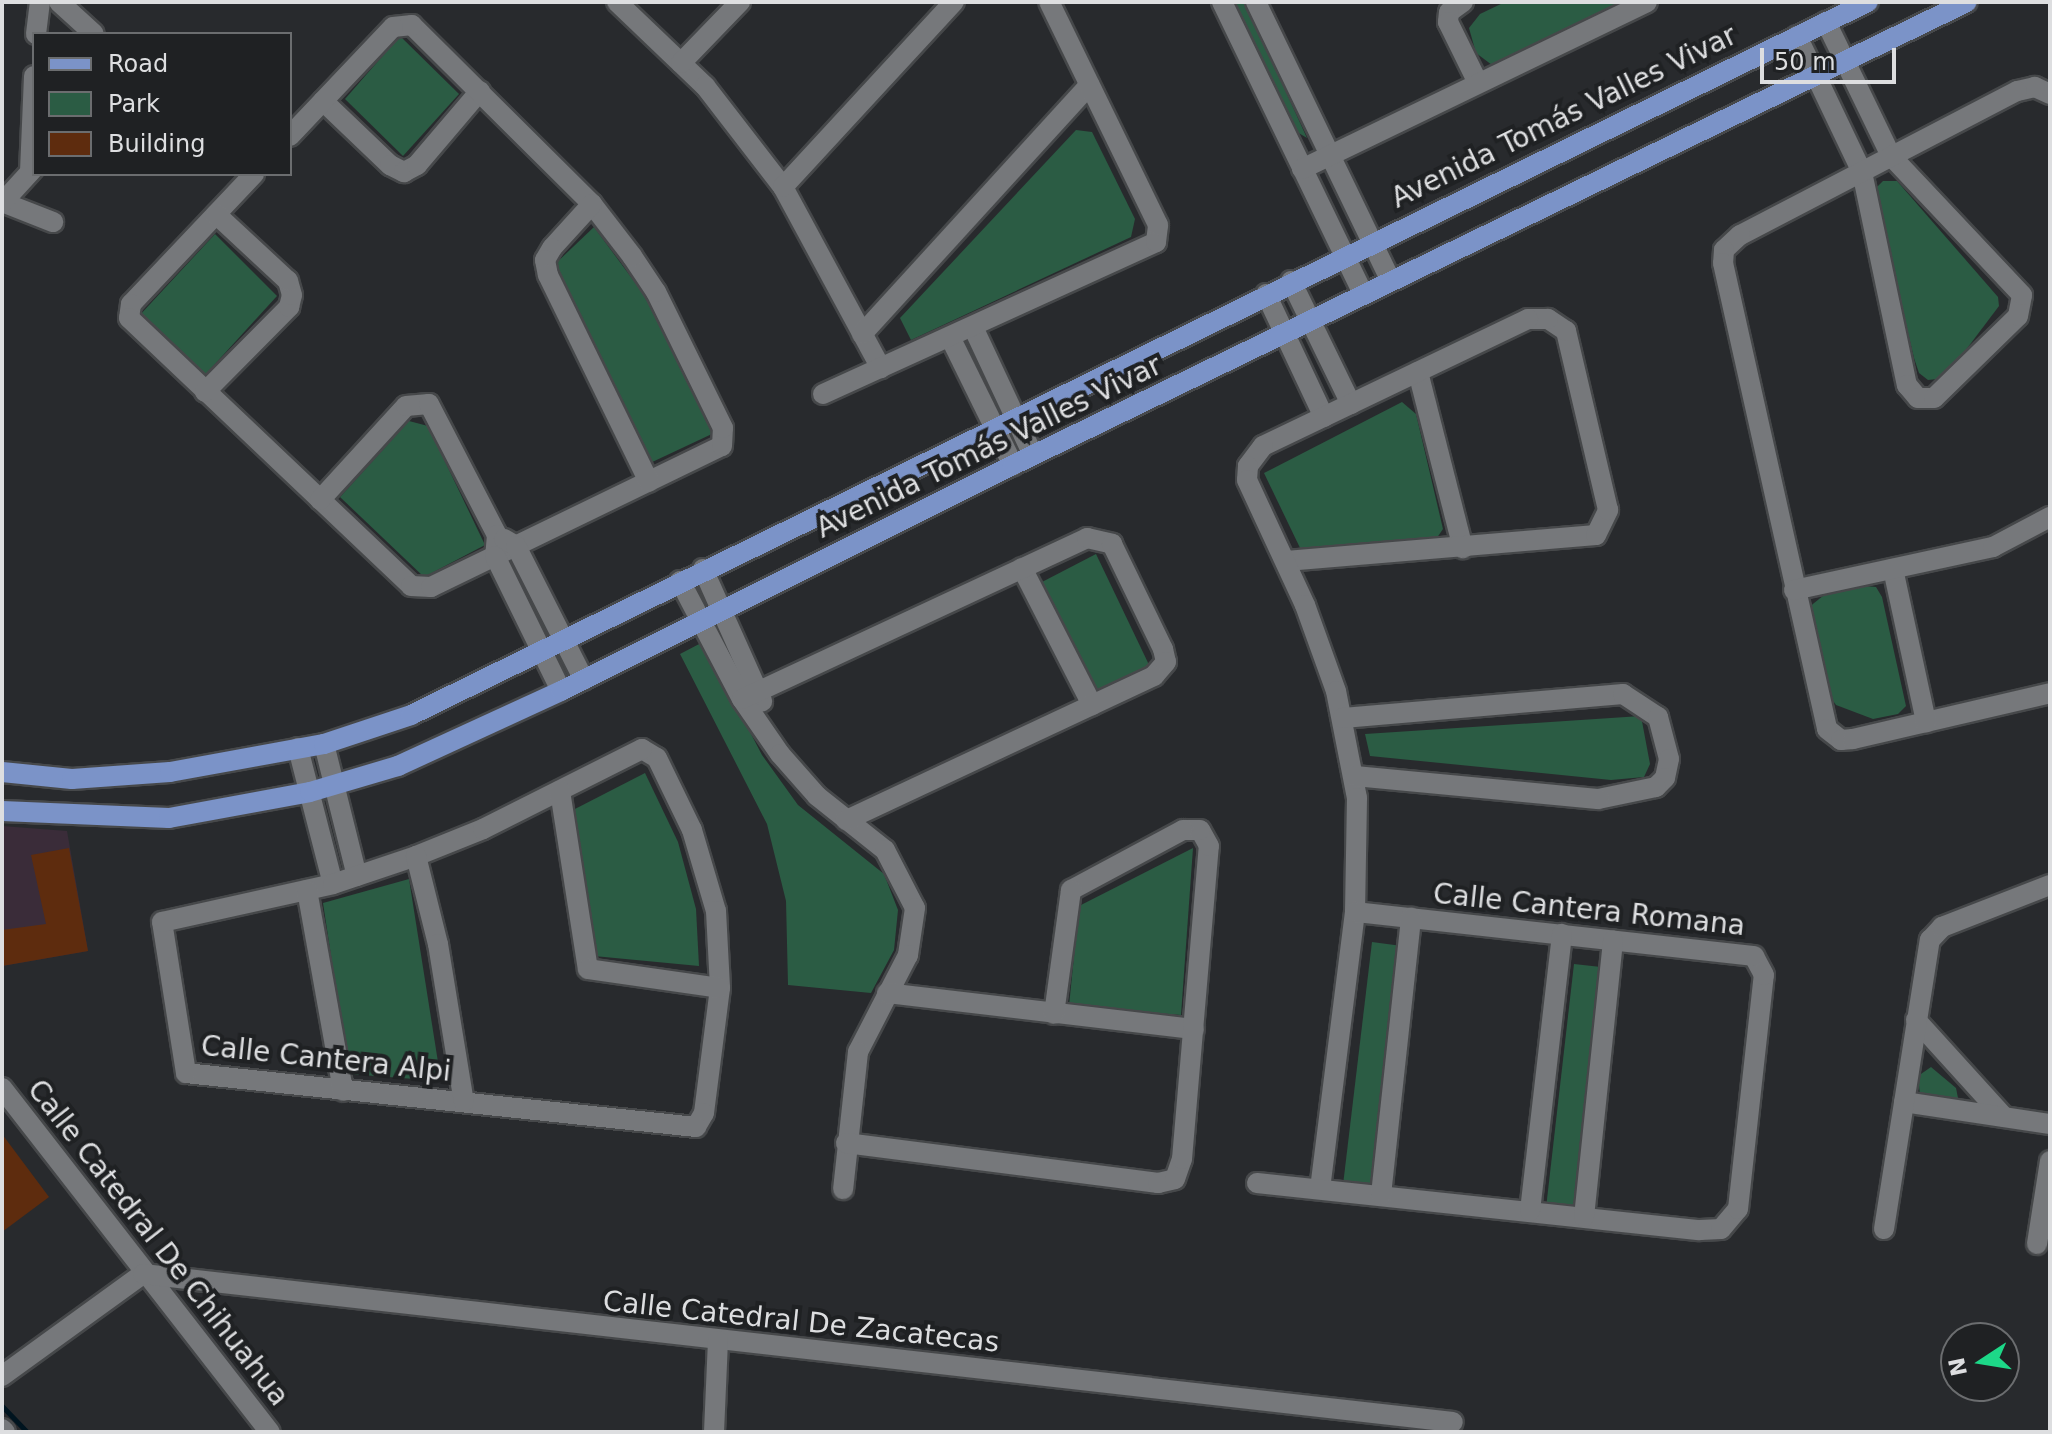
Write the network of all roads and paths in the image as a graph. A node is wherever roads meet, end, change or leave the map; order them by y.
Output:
1 (40, 2) edge
2 (59, 2) edge
3 (617, 2) edge
4 (740, 2) edge
5 (954, 2) edge
6 (1049, 2) edge
7 (1222, 2) edge
8 (1256, 2) edge
9 (1463, 2) edge
10 (1647, 2) edge
11 (1868, 2) edge
12 (1967, 2) edge
13 (1826, 22) junction
14 (36, 32) edge
15 (92, 32) edge
16 (1797, 36) junction
17 (1844, 60) junction
18 (681, 63) junction
19 (1816, 74) junction
20 (1478, 83) junction
21 (1089, 85) junction
22 (480, 91) junction
23 (2050, 94) edge
24 (323, 101) junction
25 (1865, 104) junction
26 (1837, 118) junction
27 (292, 134) edge
28 (1329, 155) junction
29 (1891, 156) junction
30 (1302, 169) junction
31 (32, 170) edge
32 (1862, 172) junction
33 (252, 176) edge
34 (783, 187) junction
35 (2, 202) edge
36 (592, 204) junction
37 (216, 214) junction
38 (53, 222) dead end
39 (1371, 241) junction
40 (1344, 255) junction
41 (1291, 281) junction
42 (1391, 281) junction
43 (1266, 294) junction
44 (1363, 294) junction
45 (1310, 320) junction
46 (973, 327) junction
47 (1284, 333) junction
48 (862, 334) junction
49 (950, 337) junction
50 (1324, 350) junction
51 (1298, 362) junction
52 (881, 368) junction
53 (1418, 372) junction
54 (1001, 387) junction
55 (205, 392) junction
56 (823, 394) dead end
57 (979, 396) junction
58 (1351, 404) junction
59 (1015, 416) junction
60 (1324, 417) junction
61 (994, 427) junction
62 (1033, 455) junction
63 (1013, 465) junction
64 (649, 482) junction
65 (320, 500) junction
66 (2050, 517) edge
67 (496, 546) junction
68 (516, 546) junction
69 (1463, 548) junction
70 (1286, 561) junction
71 (1022, 568) junction
72 (703, 569) junction
73 (1893, 569) junction
74 (680, 581) junction
75 (1794, 590) junction
76 (546, 604) junction
77 (723, 609) junction
78 (524, 615) junction
79 (700, 620) junction
80 (738, 640) junction
81 (566, 642) junction
82 (716, 651) junction
83 (543, 654) junction
84 (584, 680) junction
85 (761, 690) junction
86 (561, 691) junction
87 (2050, 693) edge
88 (742, 699) junction
89 (1092, 705) junction
90 (1343, 718) junction
91 (1926, 722) junction
92 (763, 725) junction
93 (324, 744) junction
94 (298, 748) junction
95 (2, 772) edge
96 (1354, 776) junction
97 (335, 786) junction
98 (560, 791) junction
99 (310, 792) junction
100 (2, 811) edge
101 (343, 818) junction
102 (846, 820) junction
103 (319, 825) junction
104 (416, 856) junction
105 (357, 876) junction
106 (333, 884) junction
107 (2050, 885) edge
108 (307, 890) junction
109 (1355, 912) junction
110 (1411, 918) junction
111 (1562, 934) junction
112 (1613, 941) junction
113 (720, 988) junction
114 (887, 993) junction
115 (1054, 1014) junction
116 (1916, 1020) junction
117 (1194, 1029) junction
118 (2, 1088) edge
119 (343, 1091) junction
120 (464, 1102) junction
121 (1904, 1102) junction
122 (2004, 1117) junction
123 (2050, 1124) edge
124 (846, 1143) junction
125 (2050, 1161) edge
126 (1257, 1183) dead end
127 (843, 1189) dead end
128 (1320, 1189) junction
129 (1381, 1195) junction
130 (1530, 1211) junction
131 (1584, 1217) junction
132 (1884, 1229) dead end
133 (2037, 1244) dead end
134 (143, 1274) junction
135 (718, 1341) junction
136 (2, 1376) edge
137 (1453, 1422) dead end
138 (270, 1432) edge
139 (714, 1432) edge

1 - 14 street
2 - 15 street
3 - 18 street
4 - 18 street
5 - 34 street
6 - 21 street
7 - 30 street
8 - 28 street
9 - 20 street
10 - 20 street
11 - 13 main road, Avenida Tomás Valles Vivar
12 - 17 main road, Avenida Tomás Valles Vivar
13 - 16 main road, Avenida Tomás Valles Vivar
13 - 17 street
16 - 19 street
16 - 39 main road, Avenida Tomás Valles Vivar
17 - 19 main road, Avenida Tomás Valles Vivar
17 - 25 street
18 - 34 street
19 - 26 street
19 - 42 main road, Avenida Tomás Valles Vivar
20 - 28 street
21 - 46 street
21 - 48 street
22 - 24 street
22 - 24 street
22 - 36 street
23 - 29 street
24 - 27 street
25 - 26 street
25 - 29 street
26 - 32 street
28 - 30 street
28 - 39 street
29 - 32 street
29 - 32 street
30 - 40 street
31 - 35 street
32 - 75 street
33 - 37 street
34 - 48 street
35 - 38 street
36 - 64 street
36 - 64 street
37 - 55 street
37 - 55 street
39 - 40 main road, Avenida Tomás Valles Vivar
39 - 42 street
40 - 41 main road, Avenida Tomás Valles Vivar
40 - 44 street
41 - 43 main road, Avenida Tomás Valles Vivar
41 - 45 street
42 - 44 main road, Avenida Tomás Valles Vivar
43 - 47 street
43 - 59 main road, Avenida Tomás Valles Vivar
44 - 45 main road, Avenida Tomás Valles Vivar
45 - 47 main road, Avenida Tomás Valles Vivar
45 - 50 street
46 - 49 street
46 - 54 street
47 - 51 street
47 - 62 main road, Avenida Tomás Valles Vivar
48 - 52 street
49 - 52 street
49 - 57 street
50 - 51 street
50 - 58 street
51 - 60 street
52 - 56 street
53 - 58 street
53 - 69 street
53 - 69 street
54 - 57 street
54 - 59 street
55 - 65 street
57 - 61 street
58 - 60 street
59 - 61 main road, Avenida Tomás Valles Vivar
59 - 62 street
60 - 70 street
61 - 63 street
61 - 72 main road, Avenida Tomás Valles Vivar
62 - 63 main road, Avenida Tomás Valles Vivar
63 - 77 main road, Avenida Tomás Valles Vivar
64 - 68 street
65 - 67 street
65 - 67 street
66 - 73 street
67 - 68 street
67 - 78 street
68 - 76 street
69 - 70 street
70 - 90 street
71 - 85 street
71 - 89 street
71 - 89 street
72 - 74 main road, Avenida Tomás Valles Vivar
72 - 77 street
73 - 75 street
73 - 91 street
74 - 79 street
74 - 81 main road, Avenida Tomás Valles Vivar
75 - 91 street
76 - 78 street
76 - 81 street
77 - 79 main road, Avenida Tomás Valles Vivar
77 - 80 street
78 - 83 street
79 - 82 street
79 - 84 main road, Avenida Tomás Valles Vivar
80 - 82 street
80 - 85 street
81 - 83 main road, Avenida Tomás Valles Vivar
81 - 84 street
82 - 88 street
83 - 86 street
83 - 93 main road, Avenida Tomás Valles Vivar
84 - 86 main road, Avenida Tomás Valles Vivar
85 - 88 street
85 - 92 street
86 - 97 main road, Avenida Tomás Valles Vivar
87 - 91 street
88 - 92 street
89 - 102 street
90 - 96 street
90 - 96 street
92 - 102 street
93 - 94 main road, Avenida Tomás Valles Vivar
93 - 97 street
94 - 95 main road, Avenida Tomás Valles Vivar
94 - 99 street
96 - 109 street
97 - 99 main road, Avenida Tomás Valles Vivar
97 - 101 street
98 - 104 street, Calle Cantera Alpi
98 - 113 street
98 - 113 street, Calle Cantera Alpi
99 - 100 main road, Avenida Tomás Valles Vivar
99 - 103 street
101 - 103 street
101 - 105 street
102 - 114 street
103 - 106 street
104 - 105 street, Calle Cantera Alpi
104 - 120 street
105 - 106 street, Calle Cantera Alpi
106 - 108 street, Calle Cantera Alpi
107 - 116 street
108 - 119 street
108 - 119 street, Calle Cantera Alpi
109 - 110 street, Calle Cantera Romana
109 - 128 street
110 - 111 street, Calle Cantera Romana
110 - 129 street
111 - 112 street, Calle Cantera Romana
111 - 130 street
112 - 131 street
112 - 131 street, Calle Cantera Romana
113 - 120 street, Calle Cantera Alpi
114 - 115 street
114 - 124 street
115 - 117 street
115 - 117 street
116 - 121 street
116 - 122 street
117 - 124 street
118 - 134 street, Calle Catedral De Chihuahua
119 - 120 street, Calle Cantera Alpi
121 - 122 street
121 - 132 street
122 - 123 street
124 - 127 street
125 - 133 street
126 - 128 street, Calle Cantera Romana
128 - 129 street, Calle Cantera Romana
129 - 130 street, Calle Cantera Romana
130 - 131 street, Calle Cantera Romana
134 - 135 street, Calle Catedral De Zacatecas
134 - 136 street
134 - 138 street, Calle Catedral De Chihuahua
135 - 137 street, Calle Catedral De Zacatecas
135 - 139 street

